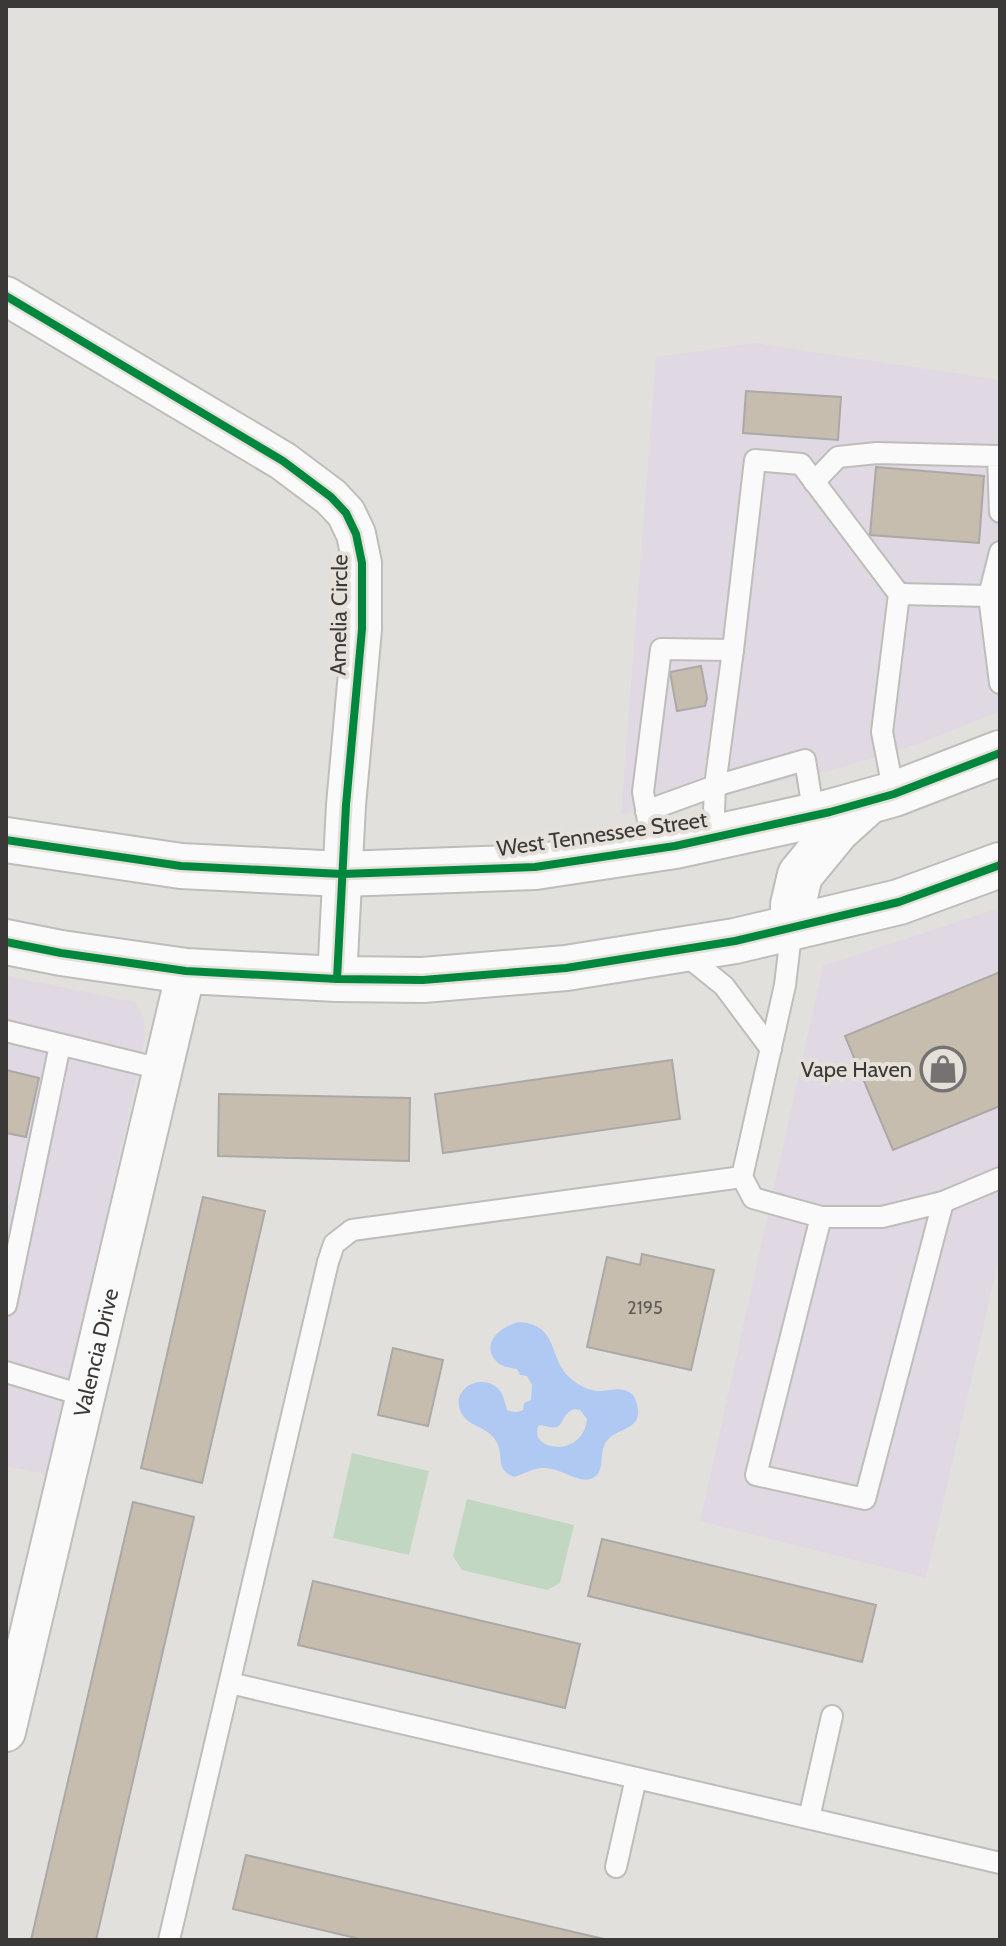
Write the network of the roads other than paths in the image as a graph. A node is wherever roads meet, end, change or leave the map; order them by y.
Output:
1 (6, 296) edge
2 (814, 482) junction
3 (1000, 512) edge
4 (1000, 552) edge
5 (899, 594) junction
6 (989, 596) junction
7 (733, 650) junction
8 (1000, 683) edge
9 (1000, 753) edge
10 (715, 786) junction
11 (882, 797) junction
12 (814, 816) junction
13 (650, 830) junction
14 (713, 838) junction
15 (6, 840) edge
16 (1000, 865) edge
17 (342, 874) junction
18 (793, 926) junction
19 (6, 942) edge
20 (679, 950) junction
21 (186, 971) junction
22 (337, 979) junction
23 (6, 1031) edge
24 (60, 1045) junction
25 (771, 1049) junction
26 (161, 1069) junction
27 (742, 1177) junction
28 (1000, 1178) edge
29 (943, 1202) junction
30 (821, 1217) junction
31 (12, 1248) edge
32 (6, 1305) edge
33 (6, 1372) edge
34 (85, 1396) junction
35 (230, 1683) junction
36 (832, 1716) dead end
37 (6, 1732) edge
38 (636, 1778) junction
39 (809, 1818) junction
40 (1000, 1863) edge
41 (616, 1867) dead end
42 (169, 1940) edge

1 - 17 street, Amelia Circle
2 - 3 lane
2 - 5 lane
2 - 7 lane
4 - 6 lane
5 - 6 lane
5 - 11 lane
6 - 8 lane
7 - 10 lane
7 - 13 lane
9 - 11 main road, West Tennessee Street
10 - 12 lane
10 - 13 lane
10 - 14 lane
11 - 12 main road, West Tennessee Street
11 - 18 main road
12 - 14 main road, West Tennessee Street
13 - 14 main road, West Tennessee Street
13 - 17 main road, West Tennessee Street
15 - 17 main road, West Tennessee Street
16 - 18 main road
17 - 22 street, Amelia Circle
18 - 20 main road
18 - 25 lane
19 - 21 main road
20 - 22 main road
20 - 25 lane
21 - 22 main road
21 - 26 street, Valencia Drive
23 - 24 lane
24 - 26 lane
24 - 31 lane
25 - 27 lane
26 - 34 street, Valencia Drive
27 - 30 lane
27 - 35 lane
28 - 29 lane
29 - 30 lane
29 - 30 lane
31 - 32 lane
33 - 34 lane
34 - 37 street, Valencia Drive
35 - 38 lane
35 - 42 lane
36 - 39 lane
38 - 39 lane
38 - 41 lane
39 - 40 lane

